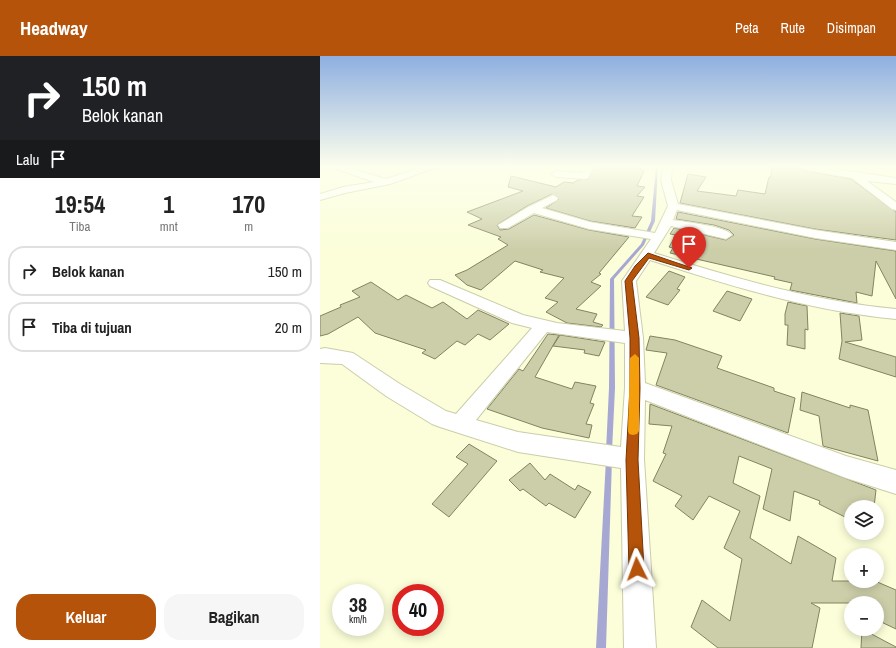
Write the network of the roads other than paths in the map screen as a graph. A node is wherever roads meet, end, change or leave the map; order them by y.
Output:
1 (664, 195) edge
2 (881, 195) edge
3 (553, 198) dead end
4 (896, 207) edge
5 (532, 209) junction
6 (504, 225) dead end
7 (660, 231) junction
8 (726, 235) dead end
9 (896, 246) edge
10 (436, 283) dead end
11 (896, 314) edge
12 (544, 325) junction
13 (629, 337) junction
14 (320, 356) edge
15 (635, 388) junction
16 (460, 424) junction
17 (628, 459) junction
18 (896, 482) edge
19 (640, 648) edge

1 - 7 street
2 - 4 street
3 - 5 street
5 - 6 street
5 - 7 street
7 - 8 street
7 - 9 street
7 - 11 street
7 - 13 street
10 - 12 street
12 - 13 street
12 - 16 street
13 - 15 street
14 - 16 street
15 - 17 street
15 - 18 street
16 - 17 street
17 - 19 street

